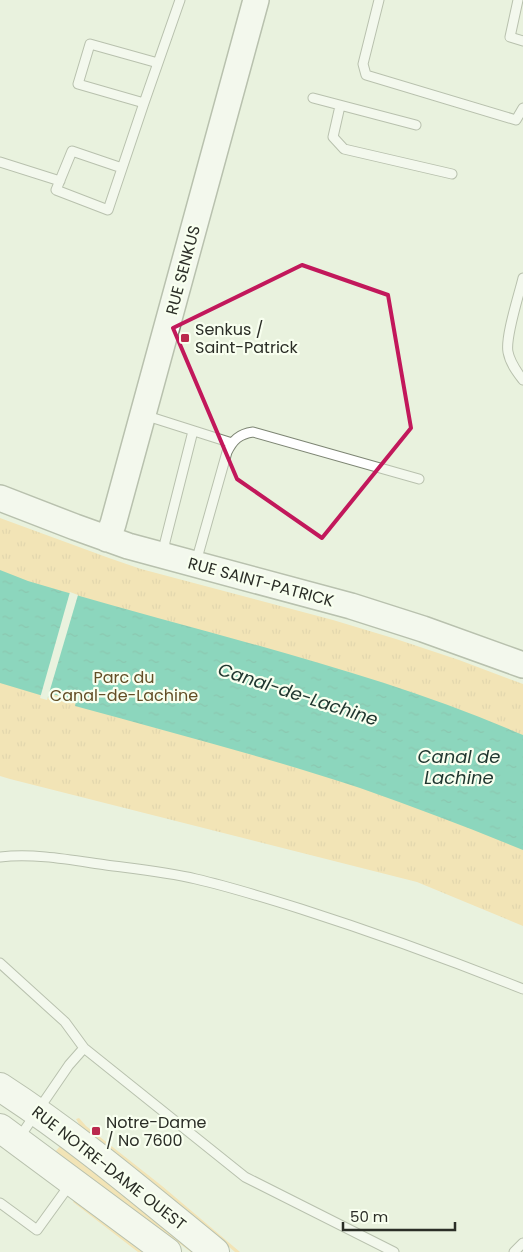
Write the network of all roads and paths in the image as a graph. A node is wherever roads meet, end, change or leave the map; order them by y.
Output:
1 (180, 0) edge
2 (256, 0) edge
3 (380, 0) edge
4 (518, 0) edge
5 (523, 41) edge
6 (158, 63) junction
7 (313, 98) dead end
8 (144, 103) junction
9 (340, 106) junction
10 (523, 108) edge
11 (416, 125) dead end
12 (0, 162) edge
13 (122, 168) junction
14 (452, 174) dead end
15 (60, 181) junction
16 (523, 278) edge
17 (523, 380) edge
18 (143, 415) junction
19 (193, 431) junction
20 (232, 443) junction
21 (419, 479) dead end
22 (0, 498) edge
23 (107, 539) junction
24 (164, 556) junction
25 (196, 564) junction
26 (523, 665) edge
27 (0, 857) edge
28 (0, 963) edge
29 (523, 989) edge
30 (84, 1048) junction
31 (0, 1087) edge
32 (37, 1111) junction
33 (9, 1134) edge
34 (73, 1181) junction
35 (0, 1203) edge
36 (523, 1243) edge
37 (167, 1252) edge
38 (215, 1252) edge
39 (394, 1252) edge
40 (514, 1252) edge

1 - 6 lane
2 - 18 street, RUE SENKUS
3 - 10 lane
4 - 5 lane
6 - 8 lane
6 - 8 lane
7 - 9 lane
8 - 13 lane
9 - 11 lane
9 - 14 lane
12 - 15 lane
13 - 15 lane
13 - 15 lane
16 - 17 lane
18 - 19 lane
18 - 23 street, RUE SENKUS
19 - 20 lane
19 - 24 lane
20 - 21 lane
20 - 25 lane
22 - 23 street, RUE SAINT-PATRICK
23 - 24 street, RUE SAINT-PATRICK
24 - 25 street, RUE SAINT-PATRICK
25 - 26 street, RUE SAINT-PATRICK
27 - 29 lane
28 - 30 lane
30 - 32 lane
30 - 39 lane
31 - 32 main road, RUE NOTRE-DAME OUEST
32 - 33 lane
32 - 38 main road, RUE NOTRE-DAME OUEST
33 - 34 main road, RUE NOTRE-DAME OUEST
34 - 35 lane
34 - 37 main road, RUE NOTRE-DAME OUEST
36 - 40 lane

